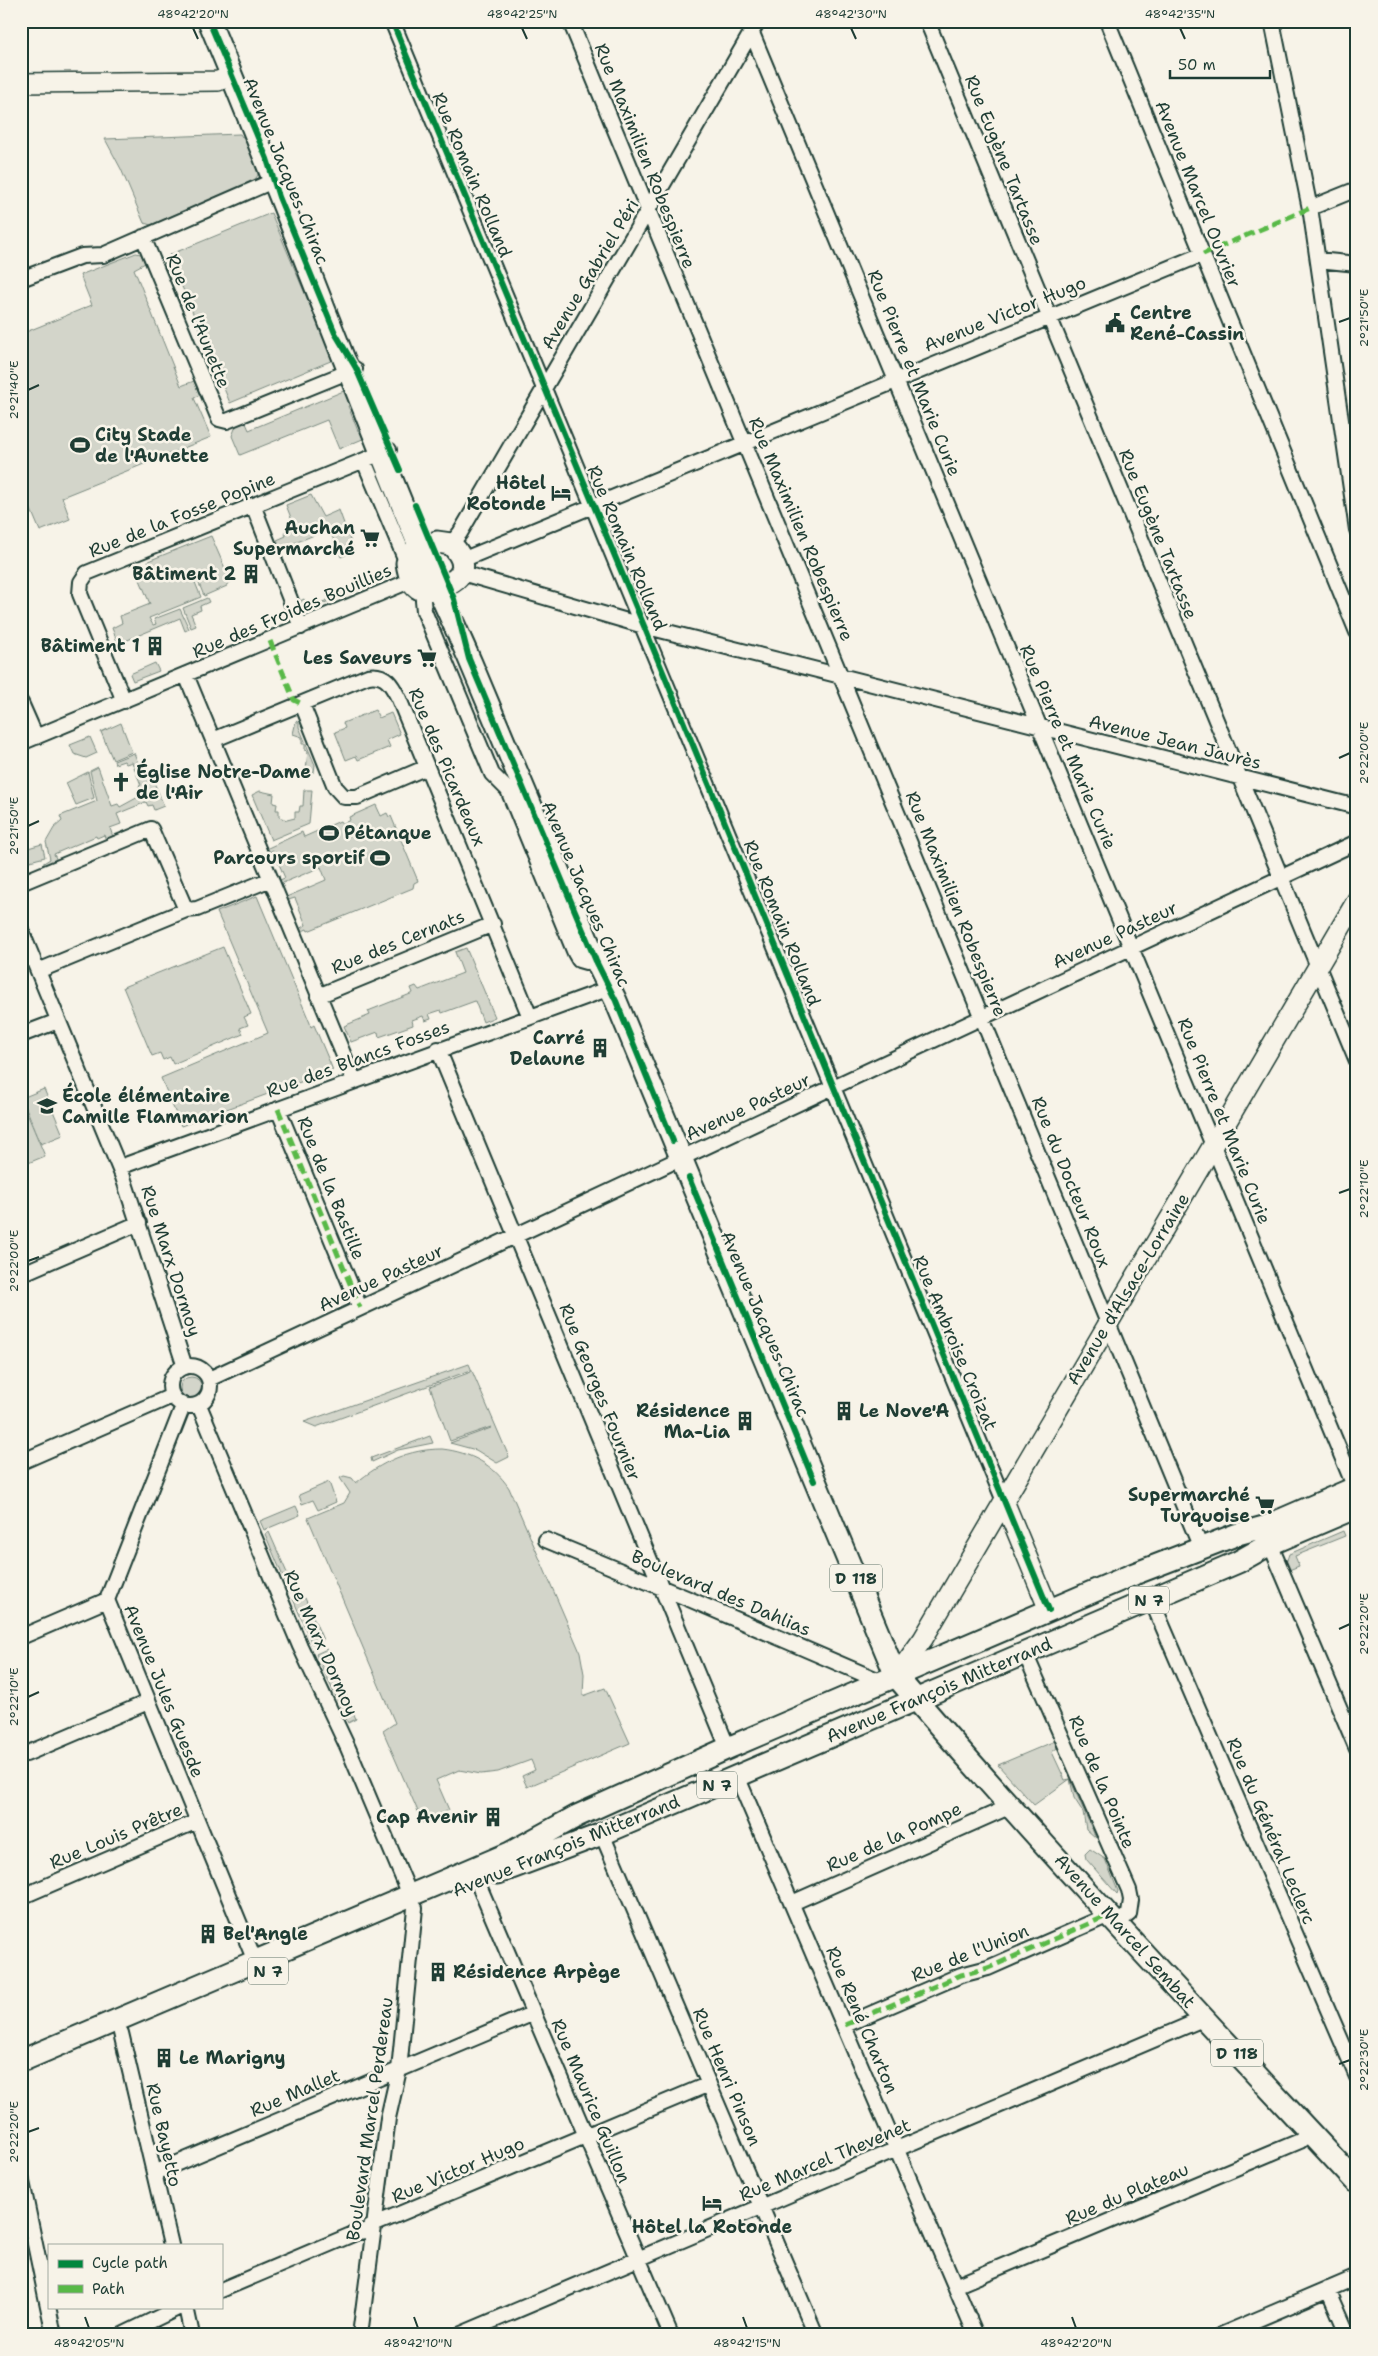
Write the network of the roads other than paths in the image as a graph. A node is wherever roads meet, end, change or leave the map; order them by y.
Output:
1 (209, 21) edge
2 (392, 21) edge
3 (570, 21) edge
4 (927, 21) edge
5 (1107, 21) edge
6 (1272, 21) edge
7 (753, 25) edge
8 (232, 76) junction
9 (21, 83) edge
10 (275, 180) junction
11 (1357, 189) edge
12 (1310, 208) junction
13 (648, 212) junction
14 (143, 236) junction
15 (1203, 254) junction
16 (1318, 260) junction
17 (1357, 264) edge
18 (21, 279) edge
19 (1049, 317) junction
20 (352, 370) junction
21 (896, 379) junction
22 (544, 388) junction
23 (744, 443) junction
24 (379, 454) junction
25 (593, 505) junction
26 (253, 506) junction
27 (1357, 530) edge
28 (435, 568) junction
29 (1353, 607) edge
30 (644, 626) junction
31 (302, 627) junction
32 (1357, 632) edge
33 (841, 674) junction
34 (186, 675) junction
35 (124, 701) junction
36 (21, 703) edge
37 (302, 704) junction
38 (1038, 726) junction
39 (36, 737) junction
40 (213, 740) junction
41 (21, 743) edge
42 (427, 767) junction
43 (1238, 778) junction
44 (1357, 807) edge
45 (1357, 842) edge
46 (1280, 878) junction
47 (271, 879) junction
48 (21, 883) edge
49 (1357, 900) edge
50 (186, 910) junction
51 (493, 924) junction
52 (21, 930) edge
53 (1133, 948) junction
54 (596, 961) junction
55 (1317, 967) junction
56 (38, 970) junction
57 (610, 988) junction
58 (318, 996) junction
59 (530, 1017) junction
60 (982, 1017) junction
61 (58, 1020) junction
62 (21, 1035) edge
63 (438, 1049) junction
64 (997, 1052) joint
65 (1357, 1061) edge
66 (354, 1080) junction
67 (833, 1088) junction
68 (278, 1109) junction
69 (1213, 1145) junction
70 (681, 1159) junction
71 (120, 1167) junction
72 (139, 1223) junction
73 (515, 1235) junction
74 (21, 1274) edge
75 (360, 1308) junction
76 (1108, 1321) junction
77 (185, 1366) junction
78 (209, 1379) junction
79 (172, 1396) junction
80 (199, 1405) junction
81 (183, 1406) junction
82 (21, 1462) edge
83 (1356, 1494) edge
84 (1004, 1501) junction
85 (546, 1540) dead end
86 (1270, 1544) junction
87 (1201, 1548) junction
88 (660, 1587) junction
89 (1151, 1599) junction
90 (107, 1600) junction
91 (1049, 1610) junction
92 (21, 1637) edge
93 (1025, 1653) junction
94 (889, 1679) junction
95 (916, 1699) junction
96 (148, 1702) junction
97 (728, 1748) junction
98 (1357, 1749) edge
99 (26, 1754) dead end
100 (737, 1776) junction
101 (1011, 1806) junction
102 (197, 1821) junction
103 (602, 1834) junction
104 (477, 1881) junction
105 (21, 1897) edge
106 (412, 1902) junction
107 (792, 1903) junction
108 (1113, 1919) junction
109 (255, 1961) junction
110 (534, 2013) junction
111 (1205, 2018) junction
112 (845, 2025) junction
113 (121, 2033) junction
114 (21, 2061) edge
115 (399, 2070) junction
116 (21, 2075) edge
117 (1357, 2077) edge
118 (710, 2084) junction
119 (1310, 2132) junction
120 (586, 2136) junction
121 (897, 2150) junction
122 (154, 2173) junction
123 (21, 2177) edge
124 (1357, 2183) edge
125 (762, 2206) junction
126 (374, 2225) junction
127 (171, 2244) edge
128 (638, 2258) junction
129 (1357, 2277) edge
130 (955, 2286) junction
131 (1328, 2289) junction
132 (222, 2290) edge
133 (48, 2306) edge
134 (48, 2308) edge
135 (178, 2308) edge
136 (186, 2308) edge
137 (54, 2335) edge
138 (122, 2335) edge
139 (192, 2335) edge
140 (360, 2335) edge
141 (459, 2335) edge
142 (670, 2335) edge
143 (816, 2335) edge
144 (976, 2335) edge
145 (1220, 2335) edge
146 (1348, 2335) edge

1 - 8 main road, Avenue Jacques Chirac / D 118
2 - 22 street, Rue Romain Rolland
3 - 13 street, Rue Maximilien Robespierre
4 - 19 street, Rue Eugène Tartasse
5 - 15 street, Avenue Marcel Ouvrier
6 - 12 street
7 - 13 street, Avenue Gabriel Péri
7 - 21 street, Rue Pierre et Marie Curie
8 - 9 street
8 - 10 main road, Avenue Jacques Chirac / D 118
10 - 14 street
10 - 20 main road, Avenue Jacques Chirac / D 118
11 - 12 street
12 - 16 street
13 - 22 street, Avenue Gabriel Péri
13 - 23 street, Rue Maximilien Robespierre
14 - 18 street
14 - 20 street, Rue de l'Aunette
15 - 19 street, Avenue Victor Hugo
15 - 29 street, Avenue Marcel Ouvrier
16 - 17 street
16 - 27 street
19 - 21 street, Avenue Victor Hugo
19 - 43 street, Rue Eugène Tartasse
20 - 24 main road, Avenue Jacques Chirac / D 118
21 - 23 street, Avenue Victor Hugo
21 - 38 street, Rue Pierre et Marie Curie
22 - 25 street, Rue Romain Rolland
22 - 28 street, Avenue Gabriel Péri
23 - 25 street, Avenue Victor Hugo
23 - 33 street, Rue Maximilien Robespierre
24 - 26 street, Rue de la Fosse Popine
24 - 28 main road, Avenue Jacques Chirac / D 118
25 - 28 street, Avenue Victor Hugo
25 - 30 street, Rue Romain Rolland
26 - 31 street
26 - 35 street, Rue de la Fosse Popine
28 - 30 street, Avenue Jean Jaurès
28 - 31 street, Rue des Froides Bouillies
28 - 54 main road, Avenue Jacques Chirac / D 118
28 - 54 street
29 - 32 street, Avenue Marcel Ouvrier
30 - 33 street, Avenue Jean Jaurès
30 - 67 street, Rue Romain Rolland
31 - 34 street, Rue des Froides Bouillies
33 - 38 street, Avenue Jean Jaurès
33 - 60 street, Rue Maximilien Robespierre
34 - 35 street, Rue des Froides Bouillies
34 - 40 street
35 - 39 street, Rue des Froides Bouillies
36 - 39 street
37 - 40 street, Rue des Picardeaux
37 - 42 street, Rue des Picardeaux
37 - 42 street
38 - 43 street, Avenue Jean Jaurès
38 - 53 street, Rue Pierre et Marie Curie
39 - 41 street, Rue des Froides Bouillies
40 - 47 street
42 - 51 street, Rue des Picardeaux
43 - 44 street, Avenue Jean Jaurès
43 - 46 street, Rue Eugène Tartasse
45 - 46 street, Avenue Pasteur
46 - 53 street, Avenue Pasteur
46 - 55 street, Rue Eugène Tartasse
47 - 50 street
47 - 58 street
48 - 50 street
49 - 55 street, Avenue d'Alsace-Lorraine
50 - 56 street
51 - 58 street, Rue des Cernats
51 - 59 street, Rue des Picardeaux
52 - 56 street, Rue Marx Dormoy
53 - 60 street, Avenue Pasteur
53 - 69 street, Rue Pierre et Marie Curie
54 - 57 main road, Avenue Jacques Chirac / D 118
55 - 65 street, Rue Eugène Tartasse
55 - 69 street, Avenue d'Alsace-Lorraine
56 - 61 street, Rue Marx Dormoy
57 - 59 street, Rue des Blancs Fosses
57 - 70 main road, Avenue Jacques Chirac / D 118
58 - 66 street
59 - 63 street, Rue des Blancs Fosses
60 - 64 street, Rue Maximilien Robespierre
60 - 67 street, Avenue Pasteur
61 - 62 street
61 - 71 street, Rue Marx Dormoy
63 - 66 street, Rue des Blancs Fosses
63 - 73 street, Rue Georges Fournier
64 - 76 street, Rue du Docteur Roux
66 - 68 street, Rue des Blancs Fosses
67 - 70 street, Avenue Pasteur
67 - 84 street, Rue Ambroise Croizat
68 - 71 street, Rue des Blancs Fosses
68 - 75 street, Rue de la Bastille
69 - 76 street, Avenue d'Alsace-Lorraine
69 - 83 street, Rue Pierre et Marie Curie
70 - 73 street, Avenue Pasteur
70 - 94 main road, Avenue Jacques Chirac / D 118
71 - 72 street, Rue Marx Dormoy
72 - 74 street
72 - 77 street, Rue Marx Dormoy
73 - 75 street, Avenue Pasteur
73 - 88 street, Rue Georges Fournier
75 - 78 street, Avenue Pasteur
76 - 84 street, Avenue d'Alsace-Lorraine
76 - 87 street, Rue du Docteur Roux
77 - 78 street
77 - 79 street
78 - 80 street
79 - 81 street
79 - 82 street
80 - 81 street
80 - 106 street, Rue Marx Dormoy
81 - 90 street, Avenue Jules Guesde
83 - 86 main road, Avenue François Mitterrand / N 7
83 - 87 main road, Avenue François Mitterrand / N 7
84 - 91 street, Rue Ambroise Croizat
84 - 94 street, Avenue d'Alsace-Lorraine
85 - 88 street, Boulevard des Dahlias
86 - 89 main road, Avenue François Mitterrand / N 7
86 - 98 street
87 - 91 main road, Avenue François Mitterrand / N 7
88 - 94 street, Boulevard des Dahlias
88 - 97 street, Rue Georges Fournier
89 - 93 main road, Avenue François Mitterrand / N 7
89 - 117 street, Rue du Général Leclerc
90 - 92 street
90 - 96 street, Avenue Jules Guesde
91 - 94 main road, Avenue François Mitterrand / N 7
93 - 95 main road, Avenue François Mitterrand / N 7
93 - 108 street, Rue de la Pointe
94 - 95 main road, Avenue Marcel Sembat / D 118
94 - 97 main road, Avenue François Mitterrand / N 7
95 - 100 main road, Avenue François Mitterrand / N 7
95 - 101 main road, Avenue Marcel Sembat / D 118
96 - 99 street
96 - 102 street, Avenue Jules Guesde
97 - 106 main road, Avenue François Mitterrand / N 7
100 - 103 main road, Avenue François Mitterrand / N 7
100 - 107 street, Rue René Charton
101 - 107 street, Rue de la Pompe
101 - 108 main road, Avenue Marcel Sembat / D 118
102 - 105 street, Rue Louis Prêtre
102 - 109 street, Avenue Jules Guesde
103 - 104 main road, Avenue François Mitterrand / N 7
103 - 118 street, Rue Henri Pinson
104 - 106 main road, Avenue François Mitterrand / N 7
104 - 110 street, Rue Maurice Guillon
106 - 109 main road, Avenue François Mitterrand / N 7
106 - 113 main road, Avenue François Mitterrand / N 7
106 - 115 street, Boulevard Marcel Perdereau
107 - 112 street, Rue René Charton
108 - 111 main road, Avenue Marcel Sembat / D 118
108 - 112 street, Rue de l'Union
109 - 114 main road, Avenue François Mitterrand / N 7
110 - 115 street, Rue Mallet
110 - 120 street, Rue Maurice Guillon
111 - 119 main road, Avenue Marcel Sembat / D 118
111 - 121 street, Rue Marcel Thevenet
112 - 121 street, Rue René Charton
113 - 116 main road, Avenue François Mitterrand / N 7
113 - 122 street, Rue Bayetto
115 - 122 street, Rue Mallet
115 - 126 street, Boulevard Marcel Perdereau
118 - 120 street, Rue Victor Hugo
118 - 125 street, Rue Henri Pinson
119 - 124 main road, Avenue Marcel Sembat / D 118
119 - 130 street, Rue du Plateau
120 - 126 street, Rue Victor Hugo
120 - 128 street, Rue Maurice Guillon
121 - 125 street, Rue Marcel Thevenet
121 - 130 street, Rue René Charton
122 - 127 street, Rue Bayetto
123 - 133 street
125 - 128 street, Rue Marcel Thevenet
125 - 143 street, Rue Henri Pinson
126 - 132 street, Rue Victor Hugo
126 - 140 street, Boulevard Marcel Perdereau
128 - 141 street, Rue Marcel Thevenet
128 - 142 street, Rue Maurice Guillon
129 - 131 street
130 - 144 street, Rue René Charton
131 - 145 street
131 - 146 street
134 - 137 street
135 - 138 street
136 - 139 street

